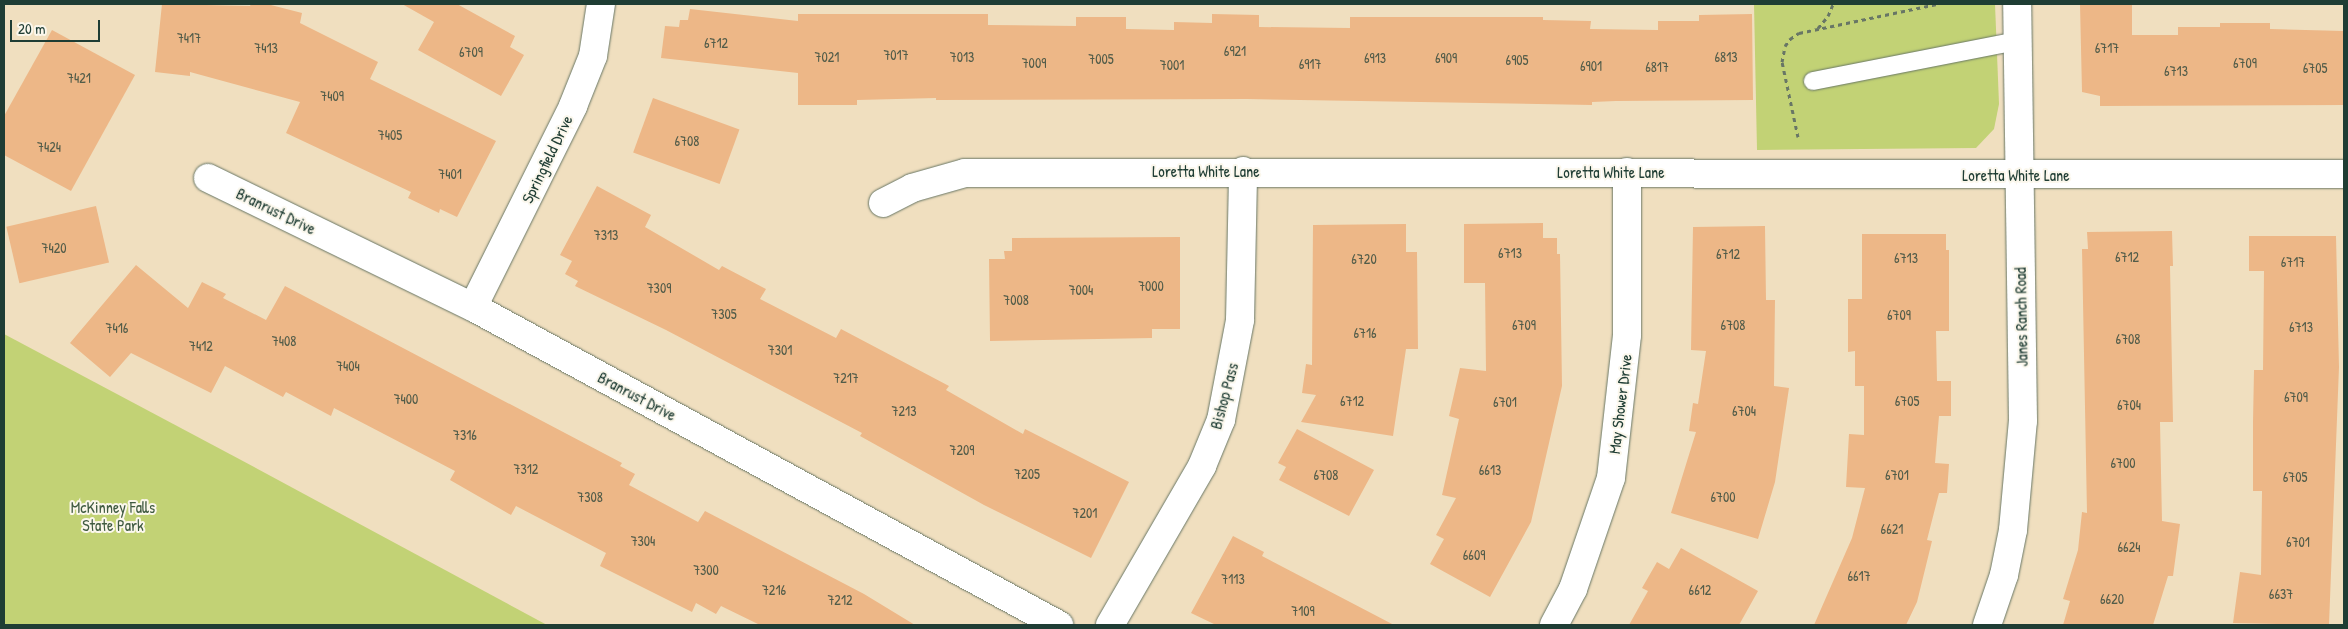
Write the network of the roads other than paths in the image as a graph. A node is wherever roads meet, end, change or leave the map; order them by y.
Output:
1 (601, 4) edge
2 (2017, 4) edge
3 (2017, 40) junction
4 (1813, 81) dead end
5 (1242, 171) junction
6 (1626, 172) junction
7 (2344, 174) edge
8 (2018, 176) junction
9 (208, 178) dead end
10 (883, 203) dead end
11 (473, 308) junction
12 (1059, 625) edge
13 (1110, 625) edge
14 (1554, 625) edge
15 (1987, 625) edge

1 - 11 street, Springfield Drive
2 - 3 street, Janes Ranch Road
3 - 4 lane
3 - 8 street, Janes Ranch Road
5 - 6 street, Loretta White Lane
5 - 10 street, Loretta White Lane
5 - 13 street, Bishop Pass
6 - 8 street, Loretta White Lane
6 - 14 street, May Shower Drive
7 - 8 street, Loretta White Lane
8 - 15 street, Janes Ranch Road
9 - 11 street, Branrust Drive
11 - 12 street, Branrust Drive

